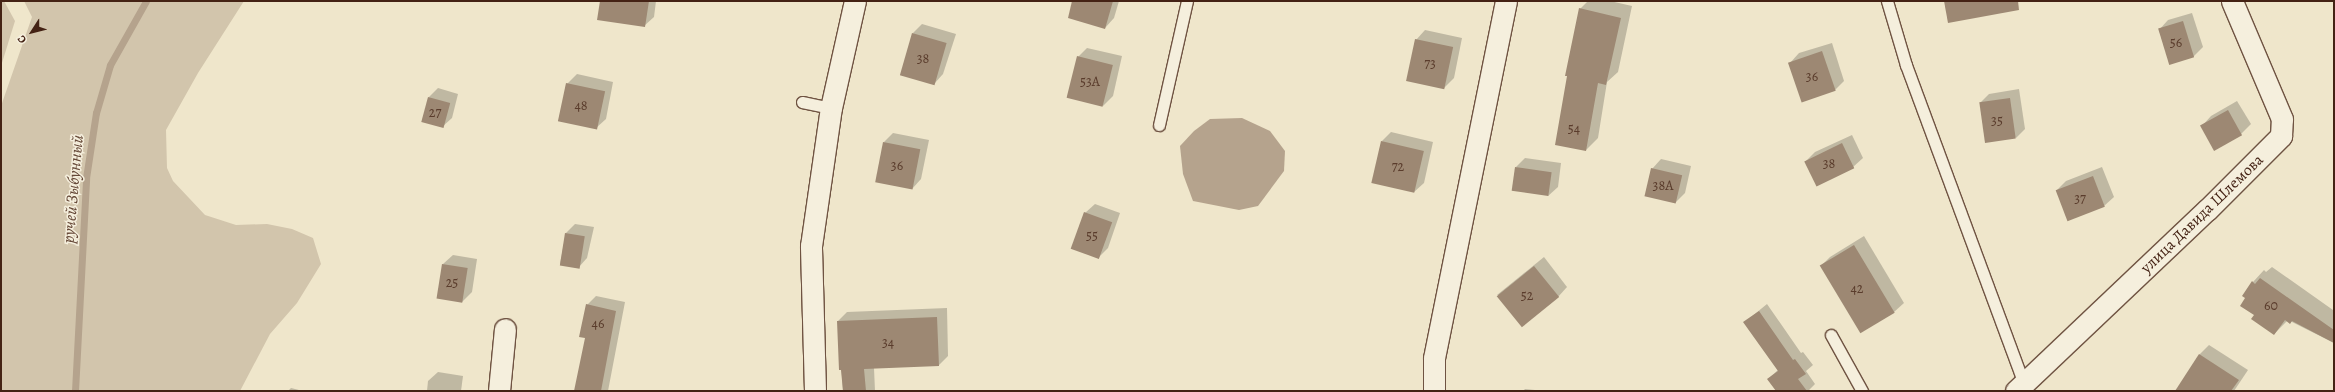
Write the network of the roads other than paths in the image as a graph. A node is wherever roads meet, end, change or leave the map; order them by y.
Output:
1 (855, 1) edge
2 (1187, 1) edge
3 (1506, 1) edge
4 (1887, 1) edge
5 (2232, 1) edge
6 (802, 102) dead end
7 (831, 108) junction
8 (1159, 125) dead end
9 (505, 329) dead end
10 (1831, 335) dead end
11 (2024, 389) edge
12 (499, 391) edge
13 (815, 391) edge
14 (1434, 391) edge
15 (1862, 391) edge

1 - 7 street
2 - 8 lane
3 - 14 street
4 - 11 lane
5 - 11 street, улица Давида Шлемова
6 - 7 lane
7 - 13 street
9 - 12 street
10 - 15 lane

